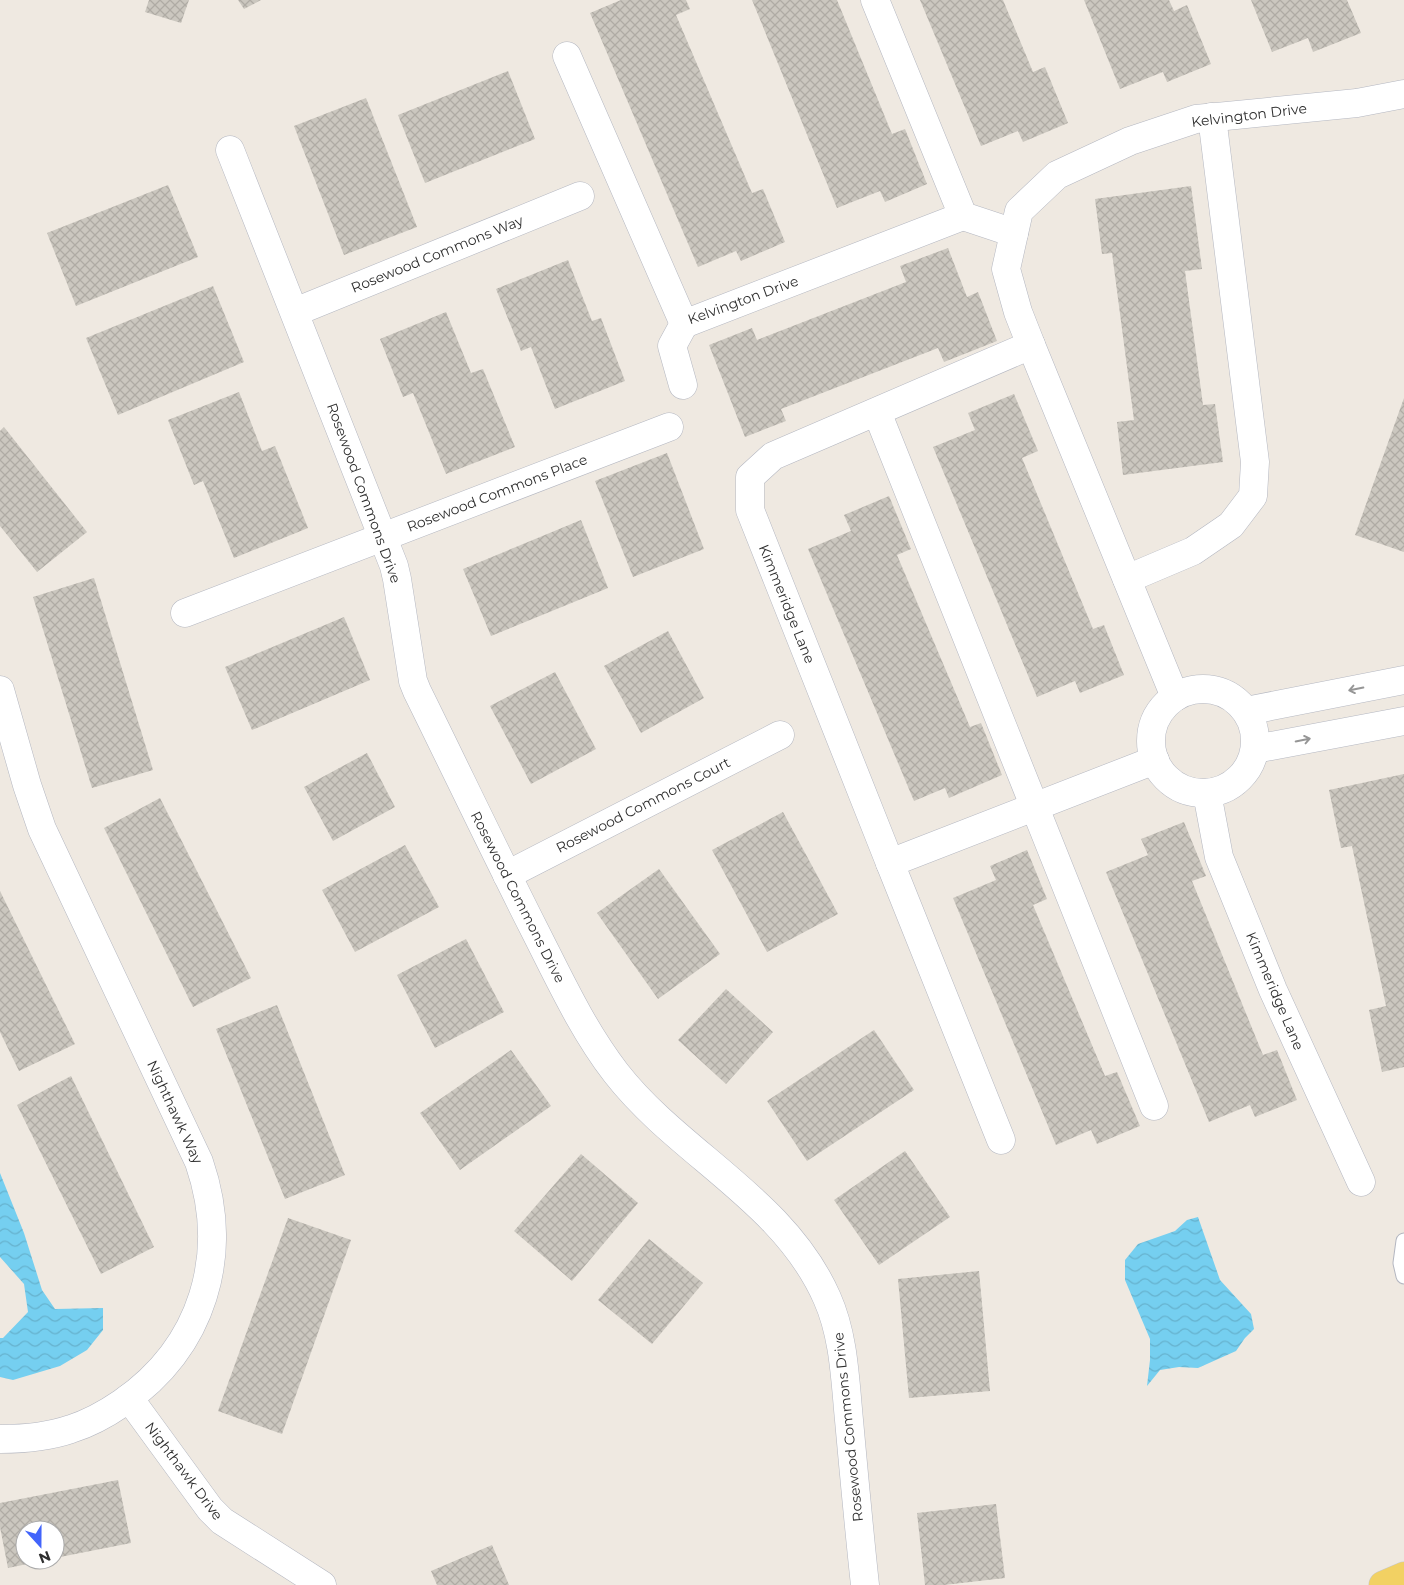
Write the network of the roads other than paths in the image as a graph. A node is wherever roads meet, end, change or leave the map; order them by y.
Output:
1 (875, 0) edge
2 (568, 56) dead end
3 (1404, 94) edge
4 (1212, 117) junction
5 (230, 150) dead end
6 (580, 196) dead end
7 (963, 216) junction
8 (1014, 233) junction
9 (295, 312) junction
10 (684, 324) junction
11 (1032, 345) junction
12 (683, 385) dead end
13 (877, 412) junction
14 (669, 428) dead end
15 (382, 537) junction
16 (1127, 579) junction
17 (185, 613) dead end
18 (1404, 680) edge
19 (0, 690) edge
20 (1175, 697) junction
21 (1246, 711) junction
22 (1404, 721) edge
23 (780, 735) dead end
24 (1255, 749) junction
25 (1155, 760) junction
26 (1208, 793) junction
27 (1035, 806) junction
28 (890, 862) junction
29 (507, 875) junction
30 (1154, 1106) dead end
31 (1001, 1140) dead end
32 (1361, 1182) dead end
33 (1404, 1241) edge
34 (1404, 1276) edge
35 (129, 1398) junction
36 (0, 1438) edge
37 (1404, 1576) edge
38 (322, 1585) edge
39 (865, 1585) edge
40 (1383, 1585) edge

1 - 7 street
2 - 10 street, Kelvington Drive
3 - 4 street, Kelvington Drive
4 - 8 street, Kelvington Drive
4 - 16 street
5 - 9 street, Rosewood Commons Drive
6 - 9 street, Rosewood Commons Way
7 - 8 street
7 - 10 street, Kelvington Drive
8 - 11 street, Kelvington Drive
9 - 15 street, Rosewood Commons Drive
10 - 12 street
11 - 13 street, Kimmeridge Lane
11 - 16 street
13 - 27 street
13 - 28 street, Kimmeridge Lane
14 - 15 street, Rosewood Commons Place
15 - 17 street, Rosewood Commons Place
15 - 29 street, Rosewood Commons Drive
16 - 20 street
18 -> 21 street
19 - 35 street, Nighthawk Way
20 - 21 street
20 - 25 street
21 - 24 street
24 -> 22 street
23 - 29 street, Rosewood Commons Court
24 - 26 street
25 - 26 street
25 - 27 street
26 - 32 street, Kimmeridge Lane
27 - 28 street
27 - 30 street
28 - 31 street, Kimmeridge Lane
29 - 39 street, Rosewood Commons Drive
33 - 34 lane
35 - 36 street, Nighthawk Way
35 - 38 street, Nighthawk Drive
37 - 40 main road

